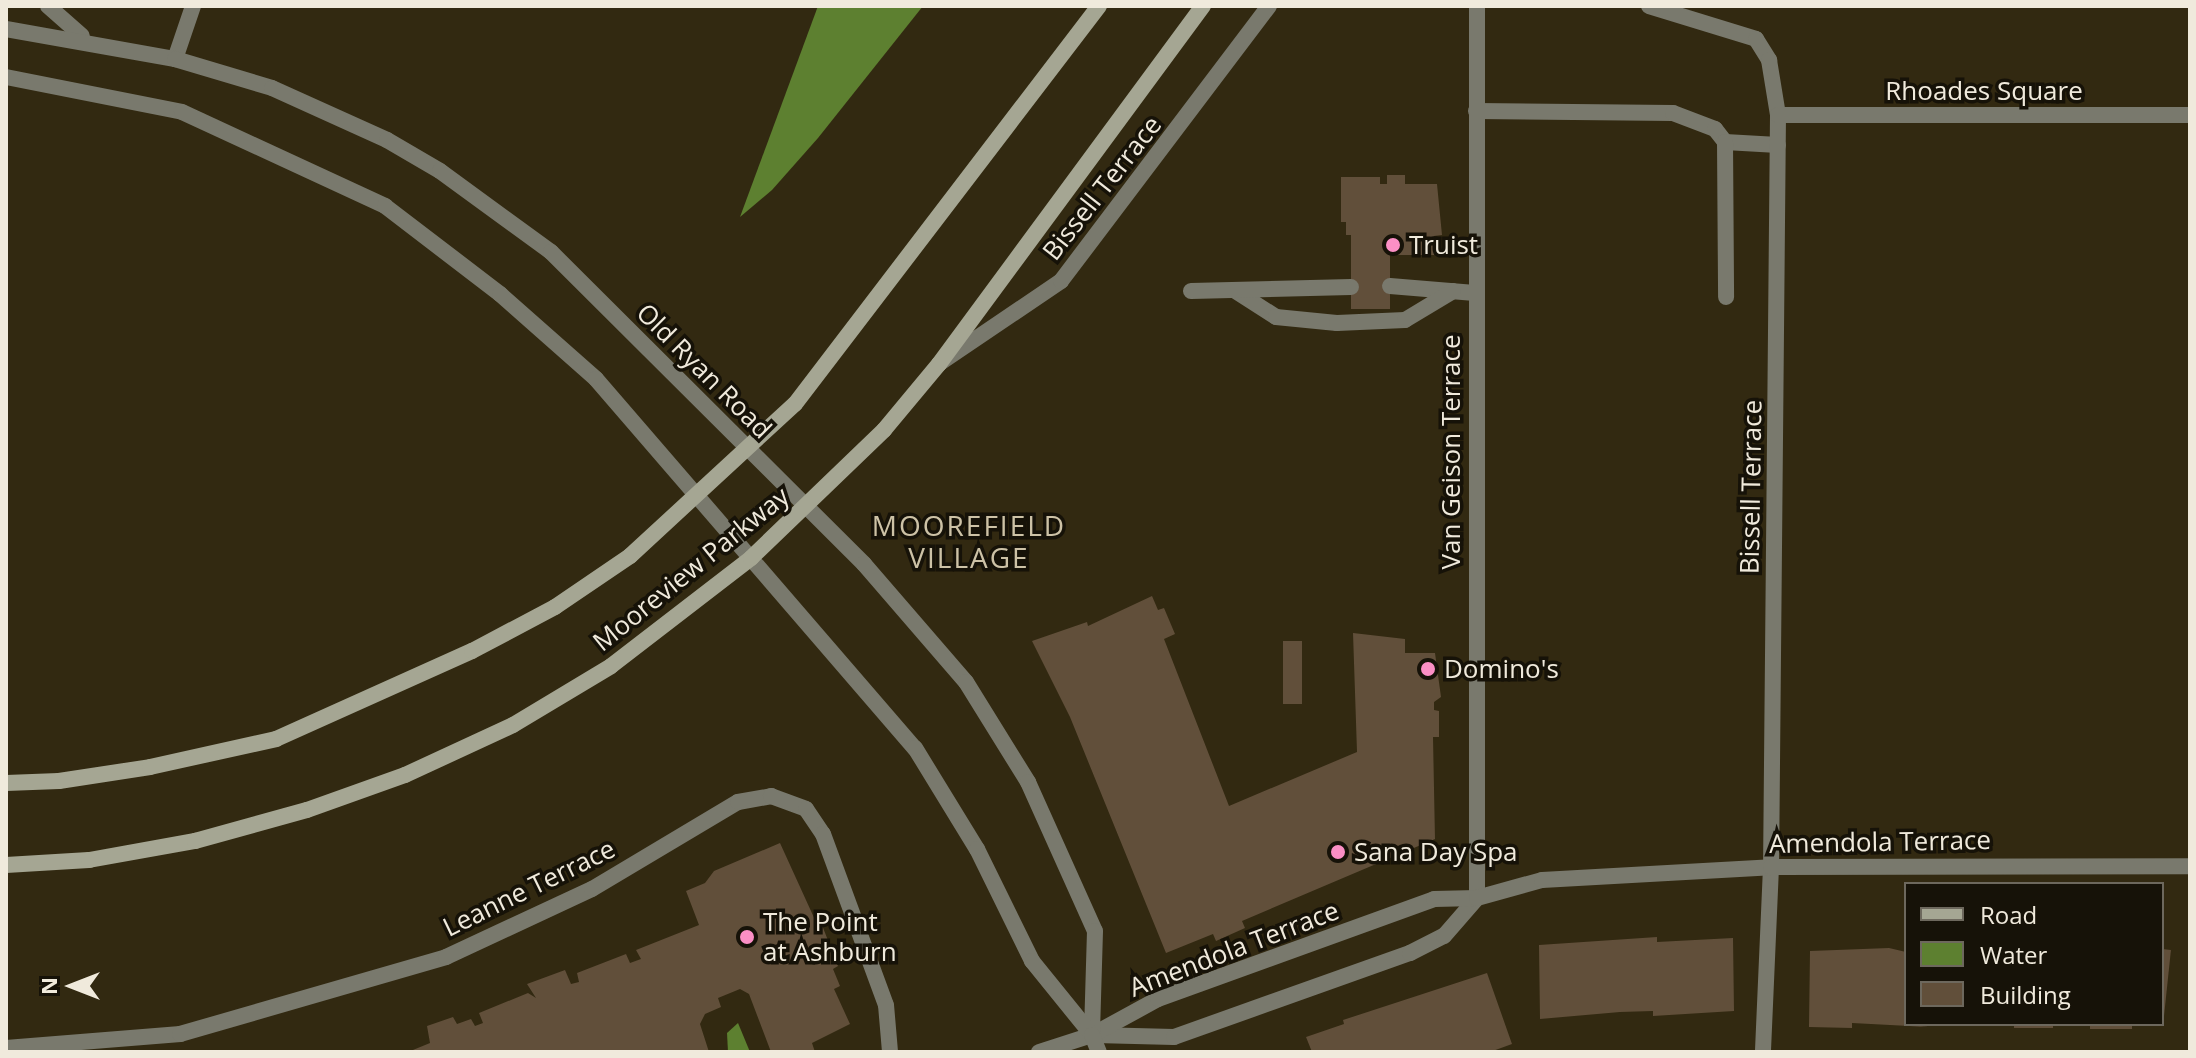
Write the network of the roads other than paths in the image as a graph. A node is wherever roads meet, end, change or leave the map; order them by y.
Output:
1 (48, 6) edge
2 (193, 6) edge
3 (1099, 6) edge
4 (1203, 6) edge
5 (1269, 6) edge
6 (1477, 6) edge
7 (1649, 6) edge
8 (6, 29) edge
9 (91, 41) junction
10 (175, 59) junction
11 (6, 77) edge
12 (1476, 111) junction
13 (1778, 115) junction
14 (2190, 115) edge
15 (1725, 142) junction
16 (1778, 145) junction
17 (1390, 286) dead end
18 (1351, 287) dead end
19 (1234, 290) junction
20 (1191, 291) dead end
21 (1453, 291) junction
22 (1475, 293) junction
23 (1726, 297) dead end
24 (939, 364) junction
25 (749, 451) junction
26 (696, 497) junction
27 (807, 507) junction
28 (751, 558) junction
29 (6, 783) edge
30 (6, 865) edge
31 (2190, 866) edge
32 (1771, 867) junction
33 (1477, 898) junction
34 (180, 1034) junction
35 (1092, 1035) junction
36 (6, 1048) edge
37 (183, 1052) edge
38 (890, 1052) edge
39 (1039, 1052) edge
40 (1099, 1052) edge
41 (1763, 1052) edge

1 - 9 street
2 - 10 street
3 - 25 main road, Mooreview Parkway
4 - 24 main road, Mooreview Parkway
5 - 24 street, Bissell Terrace
6 - 12 street, Van Geison Terrace
7 - 13 street, Bissell Terrace
8 - 9 street, Old Ryan Road
9 - 10 street, Old Ryan Road
10 - 25 street, Old Ryan Road
11 - 26 street, Old Ryan Road
12 - 15 street
12 - 22 street, Van Geison Terrace
13 - 14 street, Rhoades Square
13 - 16 street, Bissell Terrace
15 - 16 street
15 - 23 street
16 - 32 street, Bissell Terrace
17 - 21 street
18 - 19 street
19 - 20 street
19 - 21 street
21 - 22 street
22 - 33 street, Van Geison Terrace
24 - 27 main road, Mooreview Parkway
25 - 26 main road, Mooreview Parkway
25 - 27 street, Old Ryan Road
26 - 28 street, Old Ryan Road
26 - 29 main road, Mooreview Parkway
27 - 28 main road, Mooreview Parkway
27 - 35 street, Old Ryan Road
28 - 30 main road, Mooreview Parkway
28 - 35 street, Old Ryan Road
31 - 32 street, Amendola Terrace
32 - 33 street, Amendola Terrace
32 - 41 street, Bissell Terrace
33 - 35 street, Amendola Terrace
33 - 35 street, Amendola Terrace
34 - 36 street, Leanne Terrace
34 - 37 street
34 - 38 street, Leanne Terrace
35 - 39 street
35 - 40 street, Old Ryan Road

